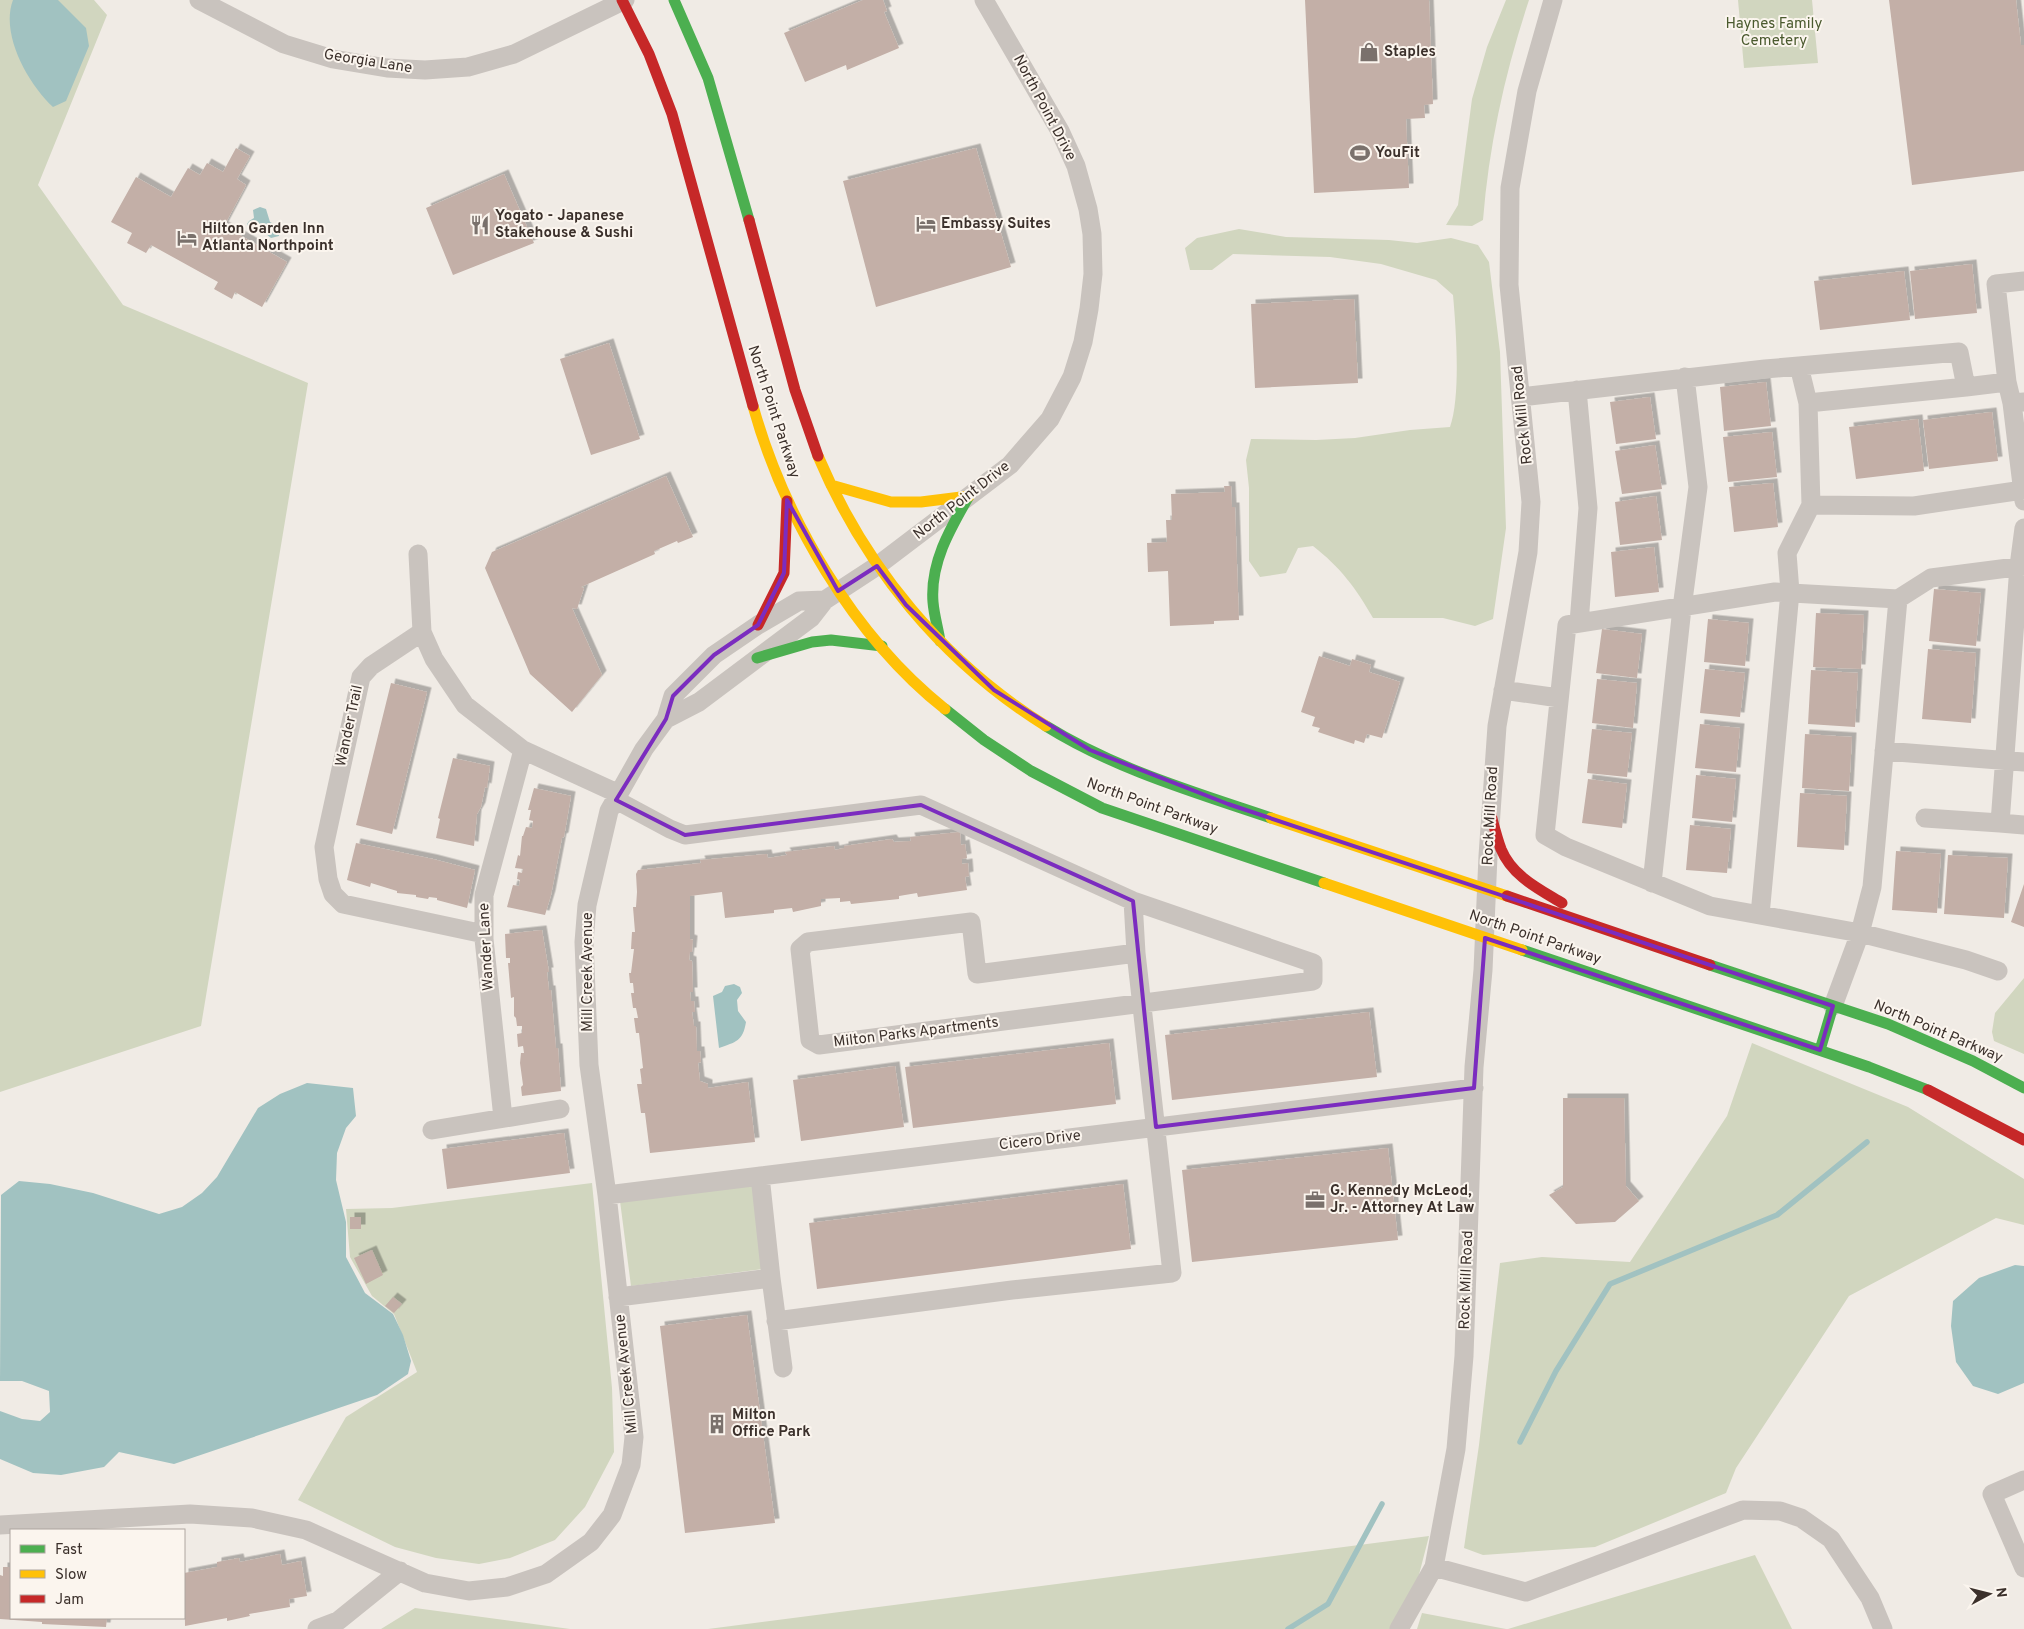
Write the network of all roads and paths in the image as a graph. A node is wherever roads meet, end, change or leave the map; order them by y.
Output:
1 (199, 0) edge
2 (623, 0) edge
3 (674, 0) edge
4 (984, 0) edge
5 (1553, 0) edge
6 (2024, 281) edge
7 (1799, 366) junction
8 (1685, 377) junction
9 (2007, 382) junction
10 (1966, 387) junction
11 (1577, 390) junction
12 (1521, 397) junction
13 (2018, 402) edge
14 (1808, 403) junction
15 (831, 486) junction
16 (969, 496) junction
17 (2023, 496) edge
18 (787, 500) junction
19 (1811, 505) junction
20 (2024, 528) edge
21 (418, 554) dead end
22 (877, 566) junction
23 (2022, 566) edge
24 (1790, 592) junction
25 (832, 596) junction
26 (1898, 599) junction
27 (1682, 608) junction
28 (1579, 623) junction
29 (758, 625) junction
30 (422, 632) junction
31 (940, 641) junction
32 (882, 646) junction
33 (756, 658) junction
34 (1503, 690) junction
35 (1559, 698) junction
36 (666, 720) junction
37 (522, 750) junction
38 (1884, 751) junction
39 (2004, 761) junction
40 (2024, 762) edge
41 (617, 797) junction
42 (1491, 815) junction
43 (1925, 818) dead end
44 (2000, 823) junction
45 (2024, 825) edge
46 (1652, 883) junction
47 (1487, 888) junction
48 (1133, 901) junction
49 (1760, 915) junction
50 (1599, 926) junction
51 (1860, 933) junction
52 (484, 934) junction
53 (1485, 938) junction
54 (1136, 953) junction
55 (1998, 971) dead end
56 (1142, 1004) junction
57 (1833, 1006) junction
58 (1820, 1050) junction
59 (1474, 1088) junction
60 (2024, 1088) edge
61 (560, 1109) dead end
62 (503, 1118) junction
63 (1156, 1127) junction
64 (432, 1130) dead end
65 (2024, 1140) edge
66 (760, 1176) junction
67 (607, 1196) junction
68 (771, 1278) junction
69 (618, 1297) junction
70 (776, 1322) junction
71 (783, 1368) dead end
72 (2024, 1480) edge
73 (0, 1525) edge
74 (1434, 1567) junction
75 (2024, 1568) edge
76 (400, 1571) junction
77 (317, 1629) edge
78 (1399, 1629) edge
79 (1883, 1629) edge

1 - 2 street, Georgia Lane
2 - 18 street, North Point Parkway
3 - 15 street, North Point Parkway
4 - 16 street, North Point Drive
5 - 12 street, Rock Mill Road
6 - 9 street
7 - 8 street
7 - 10 street
7 - 14 street
8 - 11 street
8 - 27 street
9 - 10 street
9 - 13 street
10 - 14 street
11 - 12 street
11 - 28 street
12 - 34 street, Rock Mill Road
13 - 17 street
14 - 19 street
15 - 16 street
15 - 22 street, North Point Parkway
16 - 22 street, North Point Drive
16 - 31 street
17 - 19 street
18 - 25 street, North Point Parkway
18 - 29 street
19 - 24 street
20 - 23 street
21 - 30 street
22 - 25 street, North Point Drive
22 - 31 street, North Point Parkway
23 - 26 street
23 - 39 street
24 - 26 street
24 - 27 street
24 - 49 street
25 - 29 street, Mill Creek Avenue
25 - 32 street, North Point Parkway
25 - 33 street, Mill Creek Avenue
26 - 38 street
27 - 28 street
27 - 46 street
28 - 35 street
29 - 36 street, Mill Creek Avenue
30 - 37 street
30 - 52 street, Wander Trail
31 - 47 street, North Point Parkway
32 - 33 street
32 - 53 street, North Point Parkway
33 - 36 street, Mill Creek Avenue
34 - 35 street
34 - 42 street, Rock Mill Road
35 - 46 street
36 - 41 street, Mill Creek Avenue
37 - 41 street
37 - 52 street, Wander Lane
38 - 39 street
38 - 51 street
39 - 40 street
39 - 44 street
41 - 48 street, Milton Parks Apartments
41 - 67 street, Mill Creek Avenue
42 - 47 street, Rock Mill Road
42 - 50 street
43 - 44 street
44 - 45 street
46 - 49 street
47 - 50 street, North Point Parkway
47 - 53 street, Rock Mill Road
48 - 54 street
48 - 56 street, Milton Parks Apartments
49 - 51 street
50 - 57 street, North Point Parkway
51 - 55 street
51 - 57 street
52 - 62 street, Wander Lane
53 - 58 street, North Point Parkway
53 - 59 street, Rock Mill Road
54 - 56 street
54 - 56 street, Milton Parks Apartments
56 - 63 street
57 - 58 street
57 - 60 street, North Point Parkway
58 - 65 street, North Point Parkway
59 - 63 street, Cicero Drive
59 - 74 street, Rock Mill Road
61 - 62 street
62 - 64 street
63 - 66 street, Cicero Drive
63 - 70 street
66 - 67 street, Cicero Drive
66 - 68 street
67 - 69 street, Mill Creek Avenue
68 - 69 street
68 - 70 street
69 - 76 street, Mill Creek Avenue
70 - 71 street
72 - 75 street
73 - 76 street, Mill Creek Avenue
74 - 78 street, Rock Mill Road
74 - 79 street
76 - 77 street

